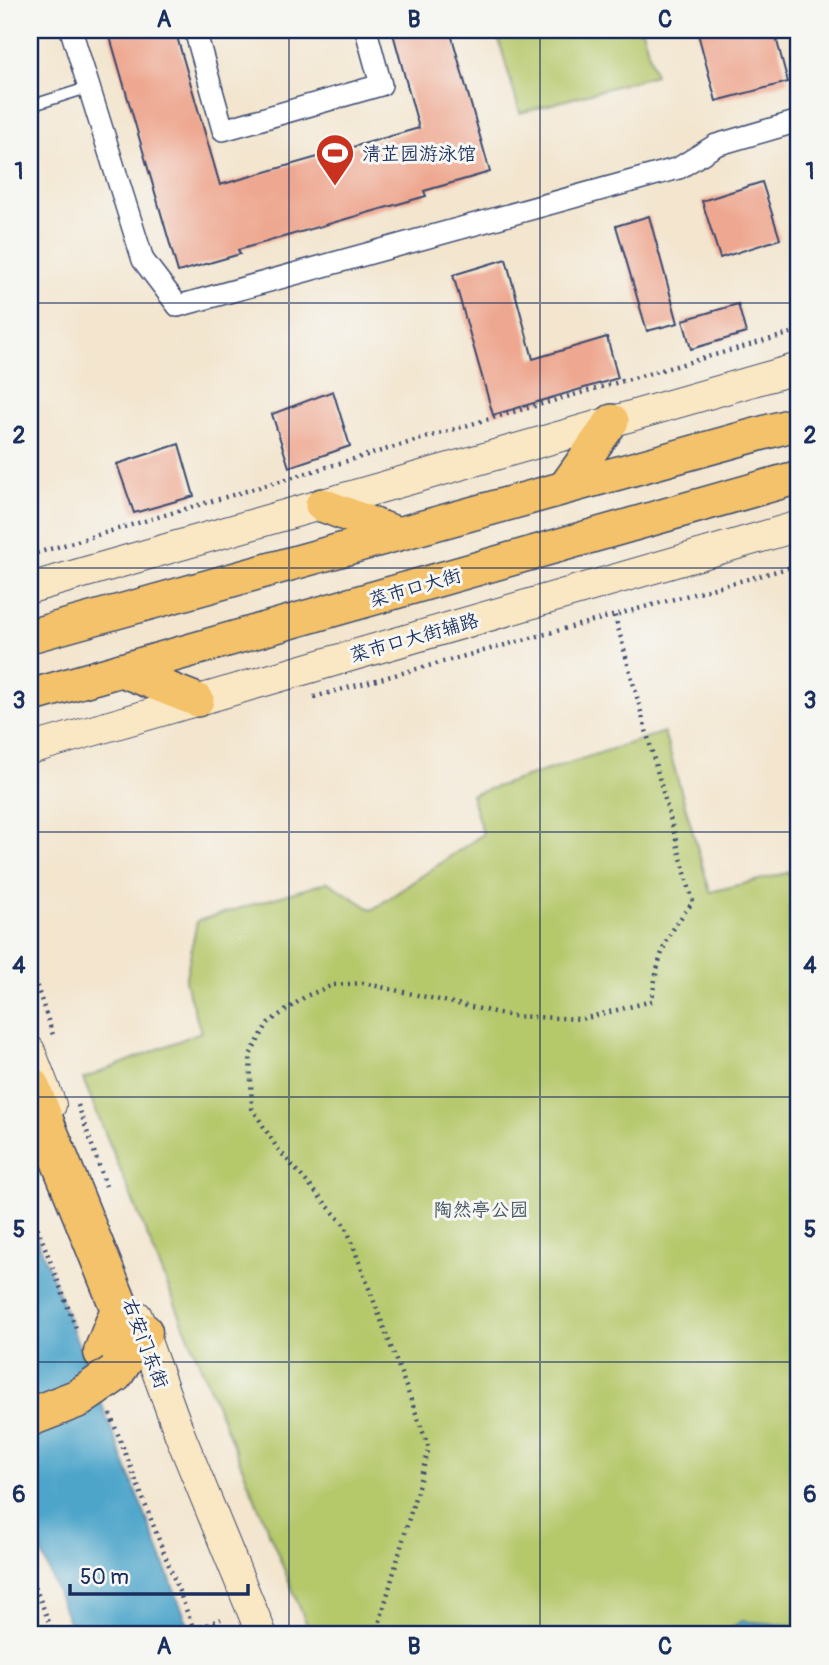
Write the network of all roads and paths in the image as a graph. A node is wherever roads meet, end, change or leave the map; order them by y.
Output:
1 (71, 30) edge
2 (195, 30) edge
3 (366, 30) edge
4 (87, 88) junction
5 (30, 106) edge
6 (799, 121) edge
7 (799, 331) edge
8 (799, 368) edge
9 (612, 421) junction
10 (799, 422) edge
11 (799, 477) edge
12 (565, 487) junction
13 (322, 505) junction
14 (799, 526) edge
15 (398, 534) junction
16 (30, 555) edge
17 (799, 565) edge
18 (30, 588) edge
19 (614, 613) junction
20 (30, 636) edge
21 (121, 670) junction
22 (30, 696) edge
23 (308, 699) dead end
24 (197, 700) junction
25 (30, 749) edge
26 (30, 1051) edge
27 (30, 1086) edge
28 (30, 1208) edge
29 (143, 1332) junction
30 (100, 1367) junction
31 (30, 1397) edge
32 (30, 1417) edge
33 (30, 1574) edge
34 (37, 1593) junction
35 (30, 1596) edge
36 (30, 1619) edge
37 (221, 1619) dead end
38 (36, 1635) edge
39 (54, 1635) edge
40 (181, 1635) edge
41 (196, 1635) edge
42 (262, 1635) edge
43 (376, 1635) edge

1 - 4 street
2 - 3 street
4 - 5 lane
4 - 6 street
7 - 16 path
8 - 9 street
9 - 12 main road
9 - 13 street
10 - 12 main road
11 - 21 main road, 菜市口大街
12 - 15 main road
13 - 15 main road
13 - 18 street
14 - 24 street, 菜市口大街辅路
15 - 20 main road
17 - 19 path
19 - 23 path
19 - 43 path
21 - 22 main road, 菜市口大街
21 - 24 main road
24 - 25 street, 菜市口大街辅路
26 - 29 street, 右安门东街
27 - 30 highway
28 - 30 path
29 - 30 highway
29 - 42 street, 右安门东街
30 - 31 highway
30 - 32 highway, bridge
30 - 41 path
33 - 34 path
34 - 35 path
34 - 39 path
36 - 38 path
37 - 40 path, bridge

